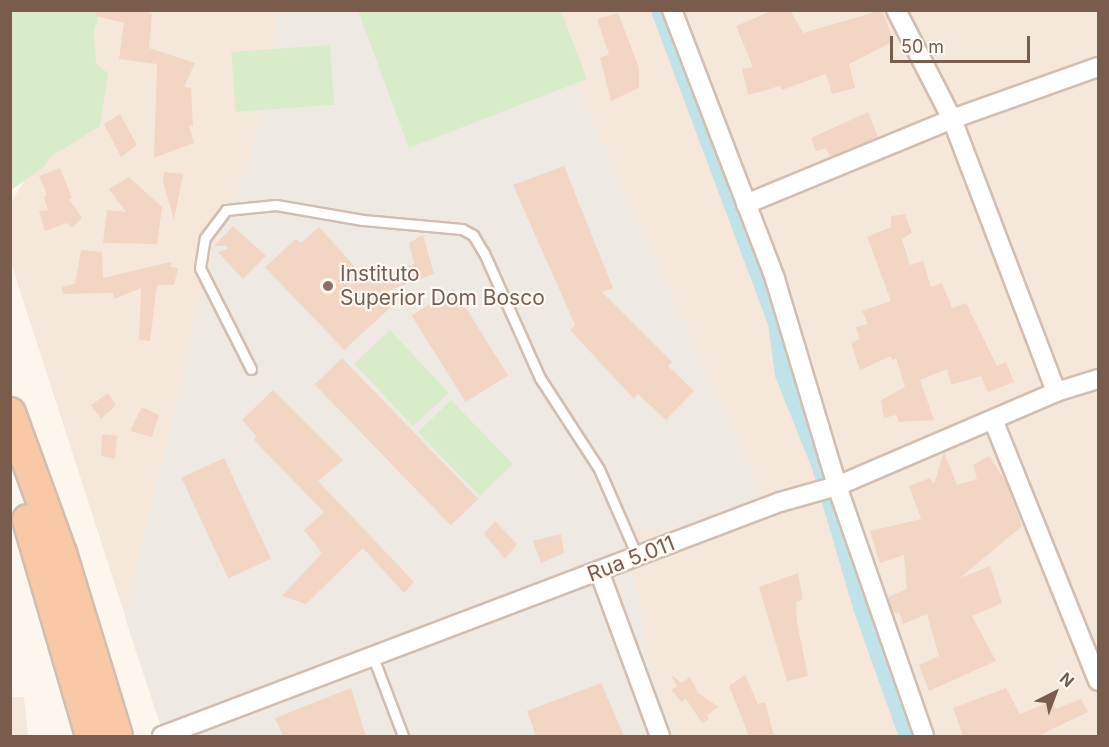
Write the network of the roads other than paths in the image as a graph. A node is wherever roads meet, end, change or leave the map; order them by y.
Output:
1 (672, 10) edge
2 (896, 10) edge
3 (1098, 68) edge
4 (952, 119) junction
5 (746, 204) junction
6 (251, 369) dead end
7 (1098, 379) edge
8 (1056, 392) junction
9 (10, 413) edge
10 (994, 422) junction
11 (10, 472) edge
12 (837, 486) junction
13 (637, 556) junction
14 (599, 571) junction
15 (373, 657) junction
16 (1098, 681) edge
17 (92, 736) edge
18 (117, 736) edge
19 (162, 736) edge
20 (403, 736) edge
21 (660, 736) edge
22 (924, 736) edge

1 - 5 street
2 - 4 street
3 - 4 street
4 - 5 street
4 - 8 street
5 - 12 street
6 - 13 lane
7 - 8 street, Rua 5.011
8 - 10 street, Rua 5.011
9 - 18 highway
10 - 12 street, Rua 5.011
10 - 16 street
11 - 17 highway
12 - 13 street, Rua 5.011
12 - 22 street
13 - 14 street, Rua 5.011
14 - 15 street, Rua 5.011
14 - 21 street
15 - 19 street, Rua 5.011
15 - 20 lane

